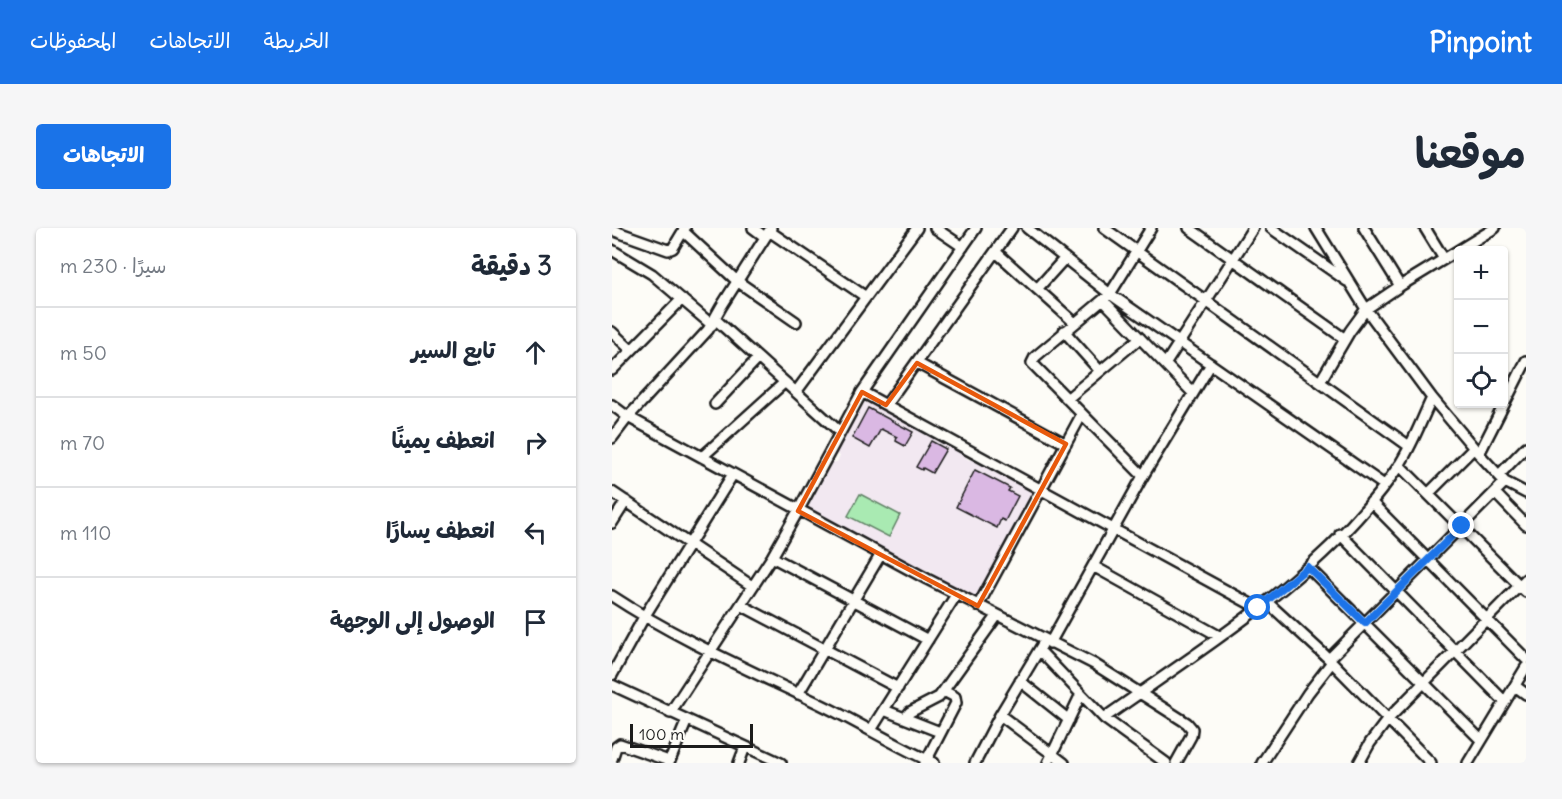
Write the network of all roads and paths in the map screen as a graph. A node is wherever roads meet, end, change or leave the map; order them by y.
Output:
1 (753, 228) edge
2 (917, 228) edge
3 (935, 228) edge
4 (976, 228) edge
5 (1012, 228) edge
6 (1027, 228) edge
7 (1045, 228) edge
8 (1104, 228) edge
9 (1151, 228) edge
10 (1189, 228) edge
11 (1253, 228) edge
12 (1271, 228) edge
13 (1316, 228) edge
14 (1364, 228) edge
15 (1425, 228) edge
16 (1495, 228) edge
17 (684, 230) edge
18 (1484, 231) edge
19 (616, 232) edge
20 (768, 232) edge
21 (1039, 238) junction
22 (963, 247) junction
23 (612, 249) edge
24 (1137, 251) junction
25 (996, 252) junction
26 (1065, 258) junction
27 (1233, 259) junction
28 (1444, 259) junction
29 (737, 281) junction
30 (1351, 284) junction
31 (1400, 286) junction
32 (1037, 289) junction
33 (866, 297) junction
34 (1106, 297) junction
35 (682, 299) junction
36 (1206, 300) junction
37 (1366, 309) junction
38 (713, 322) junction
39 (796, 322) dead end
40 (1075, 323) junction
41 (1064, 331) junction
42 (612, 332) edge
43 (1140, 338) junction
44 (1345, 339) junction
45 (1179, 343) junction
46 (632, 350) junction
47 (758, 358) junction
48 (1526, 361) edge
49 (917, 363) junction
50 (1166, 363) junction
51 (1210, 364) junction
52 (612, 370) edge
53 (1100, 371) junction
54 (785, 382) junction
55 (1320, 382) junction
56 (796, 392) junction
57 (862, 392) junction
58 (1192, 392) junction
59 (1432, 398) junction
60 (1067, 399) junction
61 (715, 404) dead end
62 (612, 405) edge
63 (886, 405) junction
64 (1082, 414) junction
65 (628, 417) junction
66 (840, 432) junction
67 (612, 438) edge
68 (1066, 444) junction
69 (1409, 446) junction
70 (1526, 447) edge
71 (1476, 451) junction
72 (702, 457) junction
73 (1399, 465) junction
74 (733, 474) junction
75 (1143, 476) junction
76 (1502, 478) junction
77 (1384, 485) junction
78 (1041, 490) junction
79 (612, 492) edge
80 (1495, 493) junction
81 (1428, 494) junction
82 (1526, 494) edge
83 (626, 501) junction
84 (1371, 502) junction
85 (798, 511) junction
86 (612, 523) edge
87 (1526, 525) edge
88 (1462, 526) junction
89 (1113, 530) junction
90 (1340, 534) junction
91 (689, 543) junction
92 (881, 554) junction
93 (772, 557) junction
94 (1428, 560) junction
95 (1092, 567) junction
96 (1308, 567) junction
97 (753, 586) junction
98 (1524, 586) edge
99 (1397, 591) junction
100 (956, 595) junction
101 (612, 596) edge
102 (853, 600) junction
103 (1267, 602) junction
104 (741, 605) junction
105 (978, 606) junction
106 (1258, 608) junction
107 (997, 616) junction
108 (644, 617) junction
109 (1487, 619) junction
110 (1365, 623) junction
111 (1219, 636) junction
112 (928, 640) junction
113 (1048, 641) junction
114 (825, 649) junction
115 (1039, 650) junction
116 (1455, 651) junction
117 (710, 653) junction
118 (1526, 659) edge
119 (1330, 661) junction
120 (1526, 667) edge
121 (612, 675) edge
122 (1020, 681) junction
123 (1424, 683) junction
124 (612, 685) edge
125 (1515, 686) junction
126 (898, 688) junction
127 (944, 691) junction
128 (1141, 692) junction
129 (798, 694) junction
130 (1081, 694) junction
131 (1526, 694) edge
132 (1505, 702) junction
133 (884, 710) junction
134 (670, 712) junction
135 (1000, 715) junction
136 (905, 718) junction
137 (1104, 718) junction
138 (1388, 719) junction
139 (687, 720) junction
140 (1069, 720) junction
141 (871, 730) junction
142 (940, 732) junction
143 (1481, 740) junction
144 (745, 747) junction
145 (612, 759) edge
146 (1050, 759) edge
147 (669, 762) edge
148 (929, 762) edge
149 (739, 763) edge
150 (781, 763) edge
151 (975, 763) edge
152 (1064, 763) edge
153 (1166, 763) edge
154 (1176, 763) edge
155 (1262, 763) edge
156 (1359, 763) edge
157 (1431, 763) edge
158 (1468, 763) edge

1 - 20 street
2 - 33 street
3 - 22 street
4 - 22 street
5 - 25 street
6 - 21 street
7 - 21 street
8 - 24 street
9 - 24 street
10 - 27 street
11 - 27 street
12 - 30 street
13 - 30 street
14 - 31 street
15 - 28 street
16 - 18 street
17 - 19 street
17 - 29 street
18 - 28 street
19 - 23 street
20 - 29 street
20 - 33 street
21 - 26 street
22 - 57 street
23 - 35 street
24 - 34 street
24 - 36 street
25 - 32 street
25 - 49 street
26 - 32 street
26 - 34 street
27 - 36 street
27 - 44 street
28 - 31 street
29 - 38 street
29 - 39 street
30 - 37 street
31 - 37 street
32 - 40 street
33 - 56 street
34 - 40 street
34 - 43 street
34 - 45 street
35 - 38 street
35 - 46 street
36 - 45 street
36 - 55 street
37 - 44 street
37 - 59 street
38 - 47 street
38 - 65 street
40 - 41 street
41 - 53 street
41 - 60 street
42 - 46 street
43 - 50 street
43 - 53 street
44 - 55 street
45 - 50 street
45 - 51 street
46 - 52 street
47 - 54 street
47 - 61 street
48 - 71 street
49 - 63 street
49 - 68 street
50 - 58 street
51 - 58 street
51 - 77 street
53 - 60 street
54 - 56 street
54 - 72 street
55 - 69 street
56 - 66 street
57 - 63 street
57 - 66 street
58 - 75 street
59 - 69 street
59 - 71 street
60 - 64 street
62 - 65 street
63 - 78 street
64 - 68 street
64 - 75 street
65 - 67 street
65 - 72 street
66 - 85 street
68 - 78 street
69 - 73 street
70 - 76 street
71 - 76 street
71 - 81 street
72 - 74 street
73 - 77 street
73 - 81 street
74 - 85 street
74 - 91 street
75 - 89 street
76 - 80 street
76 - 82 street
77 - 84 street
78 - 89 street
78 - 105 street
79 - 83 street
80 - 87 street
80 - 88 street
81 - 88 street
83 - 86 street
83 - 91 street
84 - 90 street
84 - 94 street
85 - 92 street
85 - 93 street
88 - 94 street
88 - 98 street
89 - 95 street
89 - 106 street
90 - 96 street
90 - 99 street
91 - 97 street
91 - 108 street
92 - 100 street
92 - 102 street
93 - 97 street
93 - 102 street
94 - 99 street
94 - 109 street
95 - 111 street
95 - 113 street
96 - 103 street
96 - 110 street
97 - 104 street
98 - 109 street
99 - 110 street
99 - 116 street
100 - 105 street
100 - 112 street
101 - 108 street
102 - 112 street
102 - 114 street
103 - 106 street
103 - 119 street
104 - 114 street
104 - 117 street
105 - 107 street
106 - 111 street
107 - 113 street
107 - 127 street
108 - 117 street
108 - 121 street
109 - 116 street
109 - 118 street
110 - 119 street
110 - 123 street
111 - 128 street
112 - 126 street
113 - 115 street
113 - 128 street
114 - 126 street
114 - 129 street
115 - 122 street
115 - 130 street
116 - 123 street
116 - 132 street
117 - 129 street
117 - 134 street
119 - 138 street
119 - 155 street
120 - 125 street
122 - 135 street
122 - 140 street
123 - 138 street
123 - 143 street
124 - 134 street
125 - 131 street
125 - 132 street
126 - 133 street
127 - 136 street
127 - 142 street
128 - 137 street
128 - 154 street
129 - 141 street
130 - 137 street
130 - 140 street
132 - 143 street
133 - 136 street
133 - 141 street
134 - 139 street
135 - 146 street
135 - 151 street
136 - 142 street
137 - 153 street
138 - 156 street
138 - 157 street
139 - 144 street
139 - 147 street
140 - 146 street
141 - 148 street
142 - 148 street
143 - 158 street
144 - 149 street
144 - 150 street
145 - 147 street
146 - 152 street

